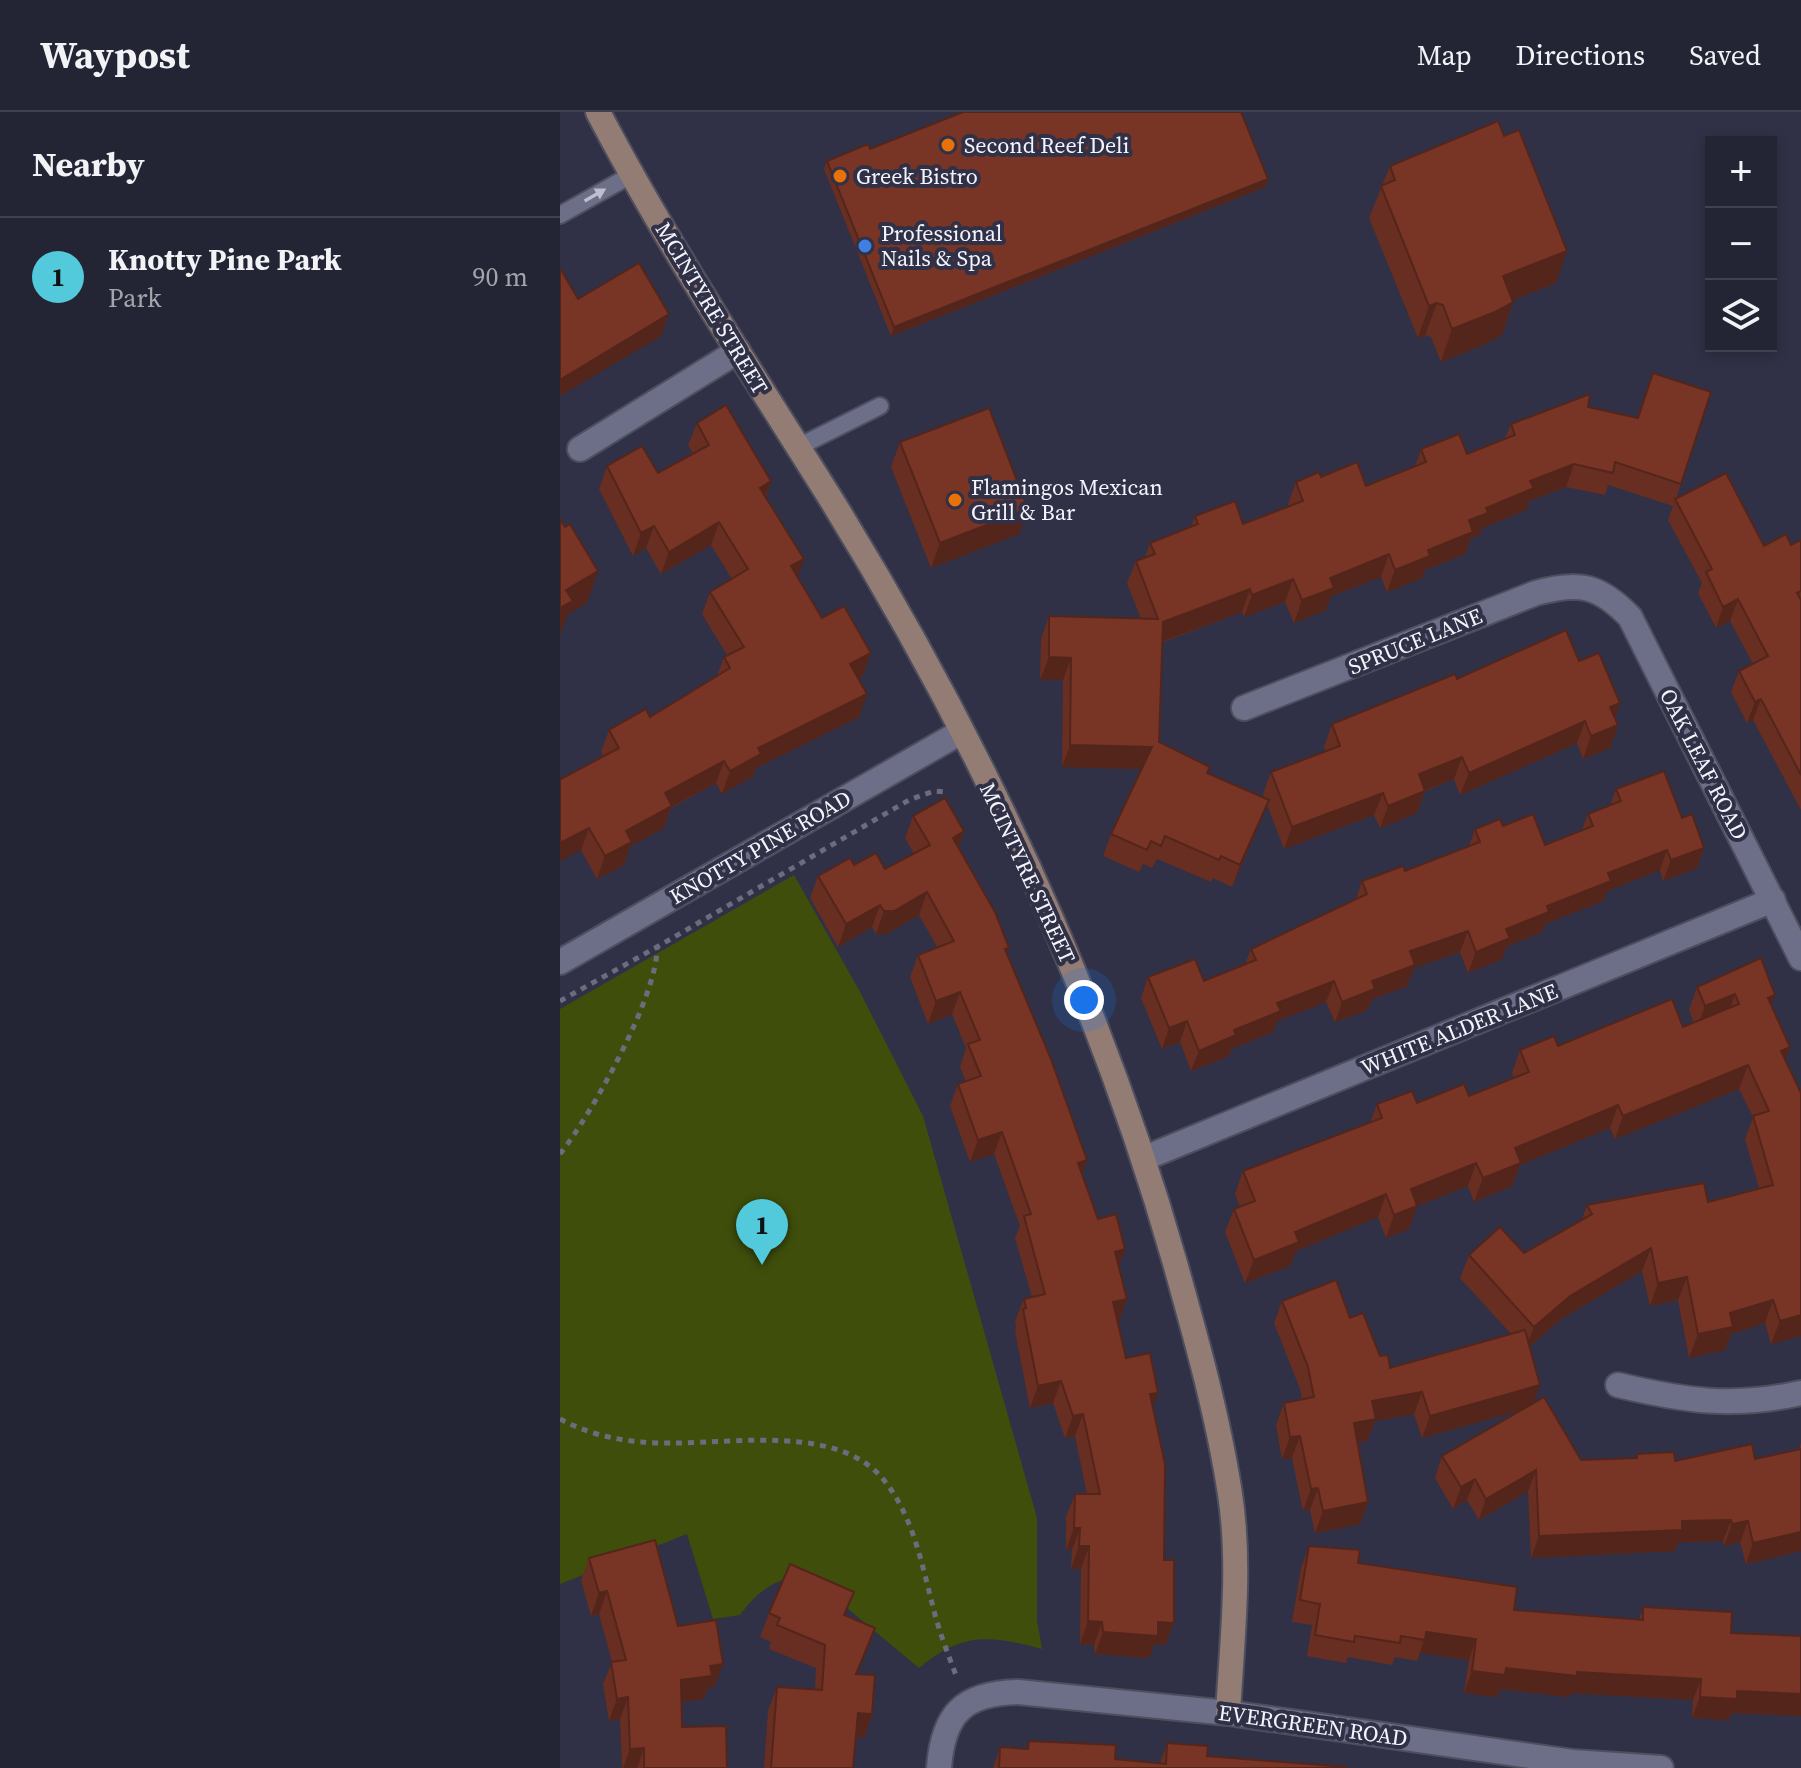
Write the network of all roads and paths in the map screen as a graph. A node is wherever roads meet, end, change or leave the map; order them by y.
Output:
1 (598, 112) edge
2 (631, 175) junction
3 (560, 215) edge
4 (738, 351) junction
5 (880, 406) dead end
6 (796, 448) junction
7 (580, 449) dead end
8 (1589, 587) joint
9 (1244, 708) dead end
10 (961, 732) junction
11 (947, 792) dead end
12 (1773, 900) junction
13 (657, 947) junction
14 (1801, 958) edge
15 (560, 962) edge
16 (560, 1001) edge
17 (560, 1154) edge
18 (1145, 1158) junction
19 (1618, 1385) dead end
20 (1801, 1393) edge
21 (560, 1419) edge
22 (966, 1702) junction
23 (1228, 1713) junction
24 (939, 1768) edge
25 (1661, 1768) edge

1 - 2 street, MCINTYRE STREET
3 -> 2 lane
2 - 4 street, MCINTYRE STREET
4 - 6 street, MCINTYRE STREET
4 - 7 street
5 - 6 lane
6 - 10 street, MCINTYRE STREET
8 - 9 street, SPRUCE LANE
8 - 12 street, OAK LEAF ROAD
10 - 15 street, KNOTTY PINE ROAD
10 - 18 street, MCINTYRE STREET
11 - 13 path
12 - 14 street, OAK LEAF ROAD
12 - 18 street, WHITE ALDER LANE
13 - 16 path
13 - 17 path
18 - 23 street, MCINTYRE STREET
19 - 20 street
21 - 22 path
22 - 23 street, EVERGREEN ROAD
22 - 24 street
23 - 25 street, EVERGREEN ROAD

